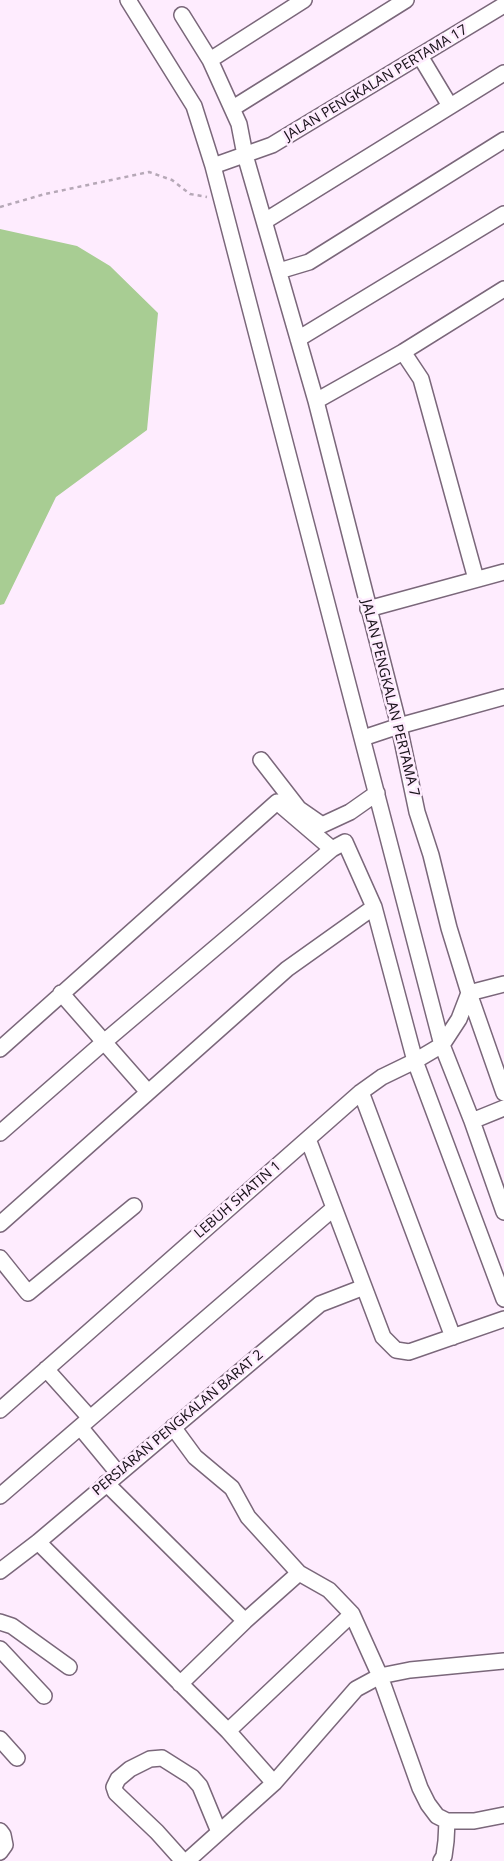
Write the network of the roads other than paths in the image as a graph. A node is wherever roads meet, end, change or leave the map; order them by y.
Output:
1 (128, 0) edge
2 (304, 0) edge
3 (406, 0) edge
4 (504, 5) edge
5 (182, 15) dead end
6 (420, 56) junction
7 (210, 60) junction
8 (504, 73) edge
9 (450, 106) junction
10 (232, 108) junction
11 (504, 140) edge
12 (245, 155) junction
13 (213, 166) junction
14 (504, 214) edge
15 (265, 221) junction
16 (280, 271) junction
17 (504, 289) edge
18 (298, 339) junction
19 (403, 352) junction
20 (316, 401) junction
21 (504, 572) edge
22 (476, 579) junction
23 (368, 609) junction
24 (504, 697) edge
25 (399, 726) junction
26 (363, 738) junction
27 (261, 760) dead end
28 (377, 793) junction
29 (338, 846) junction
30 (374, 907) junction
31 (504, 984) edge
32 (61, 993) junction
33 (469, 993) junction
34 (104, 1042) junction
35 (442, 1044) junction
36 (0, 1049) edge
37 (415, 1060) junction
38 (148, 1092) junction
39 (361, 1092) junction
40 (504, 1093) edge
41 (504, 1108) edge
42 (472, 1120) junction
43 (0, 1133) edge
44 (308, 1139) junction
45 (134, 1206) dead end
46 (334, 1208) junction
47 (504, 1212) edge
48 (0, 1224) edge
49 (0, 1258) edge
50 (364, 1287) junction
51 (504, 1299) edge
52 (504, 1319) edge
53 (453, 1337) junction
54 (46, 1369) junction
55 (0, 1410) edge
56 (85, 1423) junction
57 (173, 1426) junction
58 (118, 1473) junction
59 (106, 1483) junction
60 (0, 1496) edge
61 (38, 1542) junction
62 (0, 1571) edge
63 (299, 1573) junction
64 (352, 1614) junction
65 (0, 1622) edge
66 (245, 1622) junction
67 (0, 1649) edge
68 (504, 1661) edge
69 (68, 1667) dead end
70 (380, 1676) junction
71 (180, 1684) junction
72 (44, 1696) dead end
73 (228, 1731) junction
74 (0, 1739) edge
75 (17, 1758) dead end
76 (274, 1783) junction
77 (504, 1815) edge
78 (446, 1821) junction
79 (0, 1831) edge
80 (219, 1832) junction
81 (0, 1852) edge
82 (183, 1861) edge
83 (187, 1861) edge
84 (441, 1861) edge

1 - 13 street
2 - 7 street
3 - 10 street
4 - 6 street, JALAN PENGKALAN PERTAMA 17
5 - 7 street, JALAN PENGKALAN PERTAMA 7
6 - 9 street
6 - 12 street, JALAN PENGKALAN PERTAMA 17
7 - 10 street, JALAN PENGKALAN PERTAMA 7
8 - 9 street
9 - 15 street
10 - 12 street, JALAN PENGKALAN PERTAMA 7
11 - 16 street
12 - 13 street, JALAN PENGKALAN PERTAMA 17
12 - 15 street, JALAN PENGKALAN PERTAMA 7
13 - 26 street
14 - 18 street
15 - 16 street, JALAN PENGKALAN PERTAMA 7
16 - 18 street, JALAN PENGKALAN PERTAMA 7
17 - 19 street
18 - 20 street, JALAN PENGKALAN PERTAMA 7
19 - 20 street
19 - 22 street
20 - 23 street, JALAN PENGKALAN PERTAMA 7
21 - 22 street
22 - 23 street
23 - 25 street, JALAN PENGKALAN PERTAMA 7
24 - 25 street
25 - 26 street
25 - 33 street, JALAN PENGKALAN PERTAMA 7
26 - 28 street
27 - 28 street
28 - 35 street
29 - 30 street
29 - 32 street
29 - 34 street
30 - 37 street
30 - 38 street
31 - 33 street
32 - 34 street
32 - 36 street
33 - 35 street, LEBUH SHATIN 1
33 - 40 street, JALAN PENGKALAN PERTAMA 7
34 - 38 street
34 - 43 street
35 - 37 street, LEBUH SHATIN 1
35 - 42 street
37 - 39 street, LEBUH SHATIN 1
37 - 51 street
38 - 48 street
39 - 44 street, LEBUH SHATIN 1
39 - 53 street
41 - 42 street
42 - 47 street
44 - 46 street
44 - 54 street, LEBUH SHATIN 1
45 - 49 street
46 - 50 street
46 - 56 street
50 - 53 street
50 - 57 street, PERSIARAN PENGKALAN BARAT 2
52 - 53 street
54 - 55 street, LEBUH SHATIN 1
54 - 56 street
56 - 58 street
56 - 60 street
57 - 58 street, PERSIARAN PENGKALAN BARAT 2
57 - 63 street
58 - 59 street, PERSIARAN PENGKALAN BARAT 2
59 - 61 street, PERSIARAN PENGKALAN BARAT 2
59 - 66 street
61 - 62 street, PERSIARAN PENGKALAN BARAT 2
61 - 71 street
63 - 64 street
63 - 66 street
64 - 70 street
64 - 73 street
65 - 69 street
66 - 71 street
67 - 72 street
68 - 70 street
70 - 76 street
70 - 78 street
71 - 73 street
73 - 76 street
74 - 75 street
76 - 80 street
77 - 78 street
78 - 84 street
79 - 81 street
80 - 82 street
80 - 83 street

